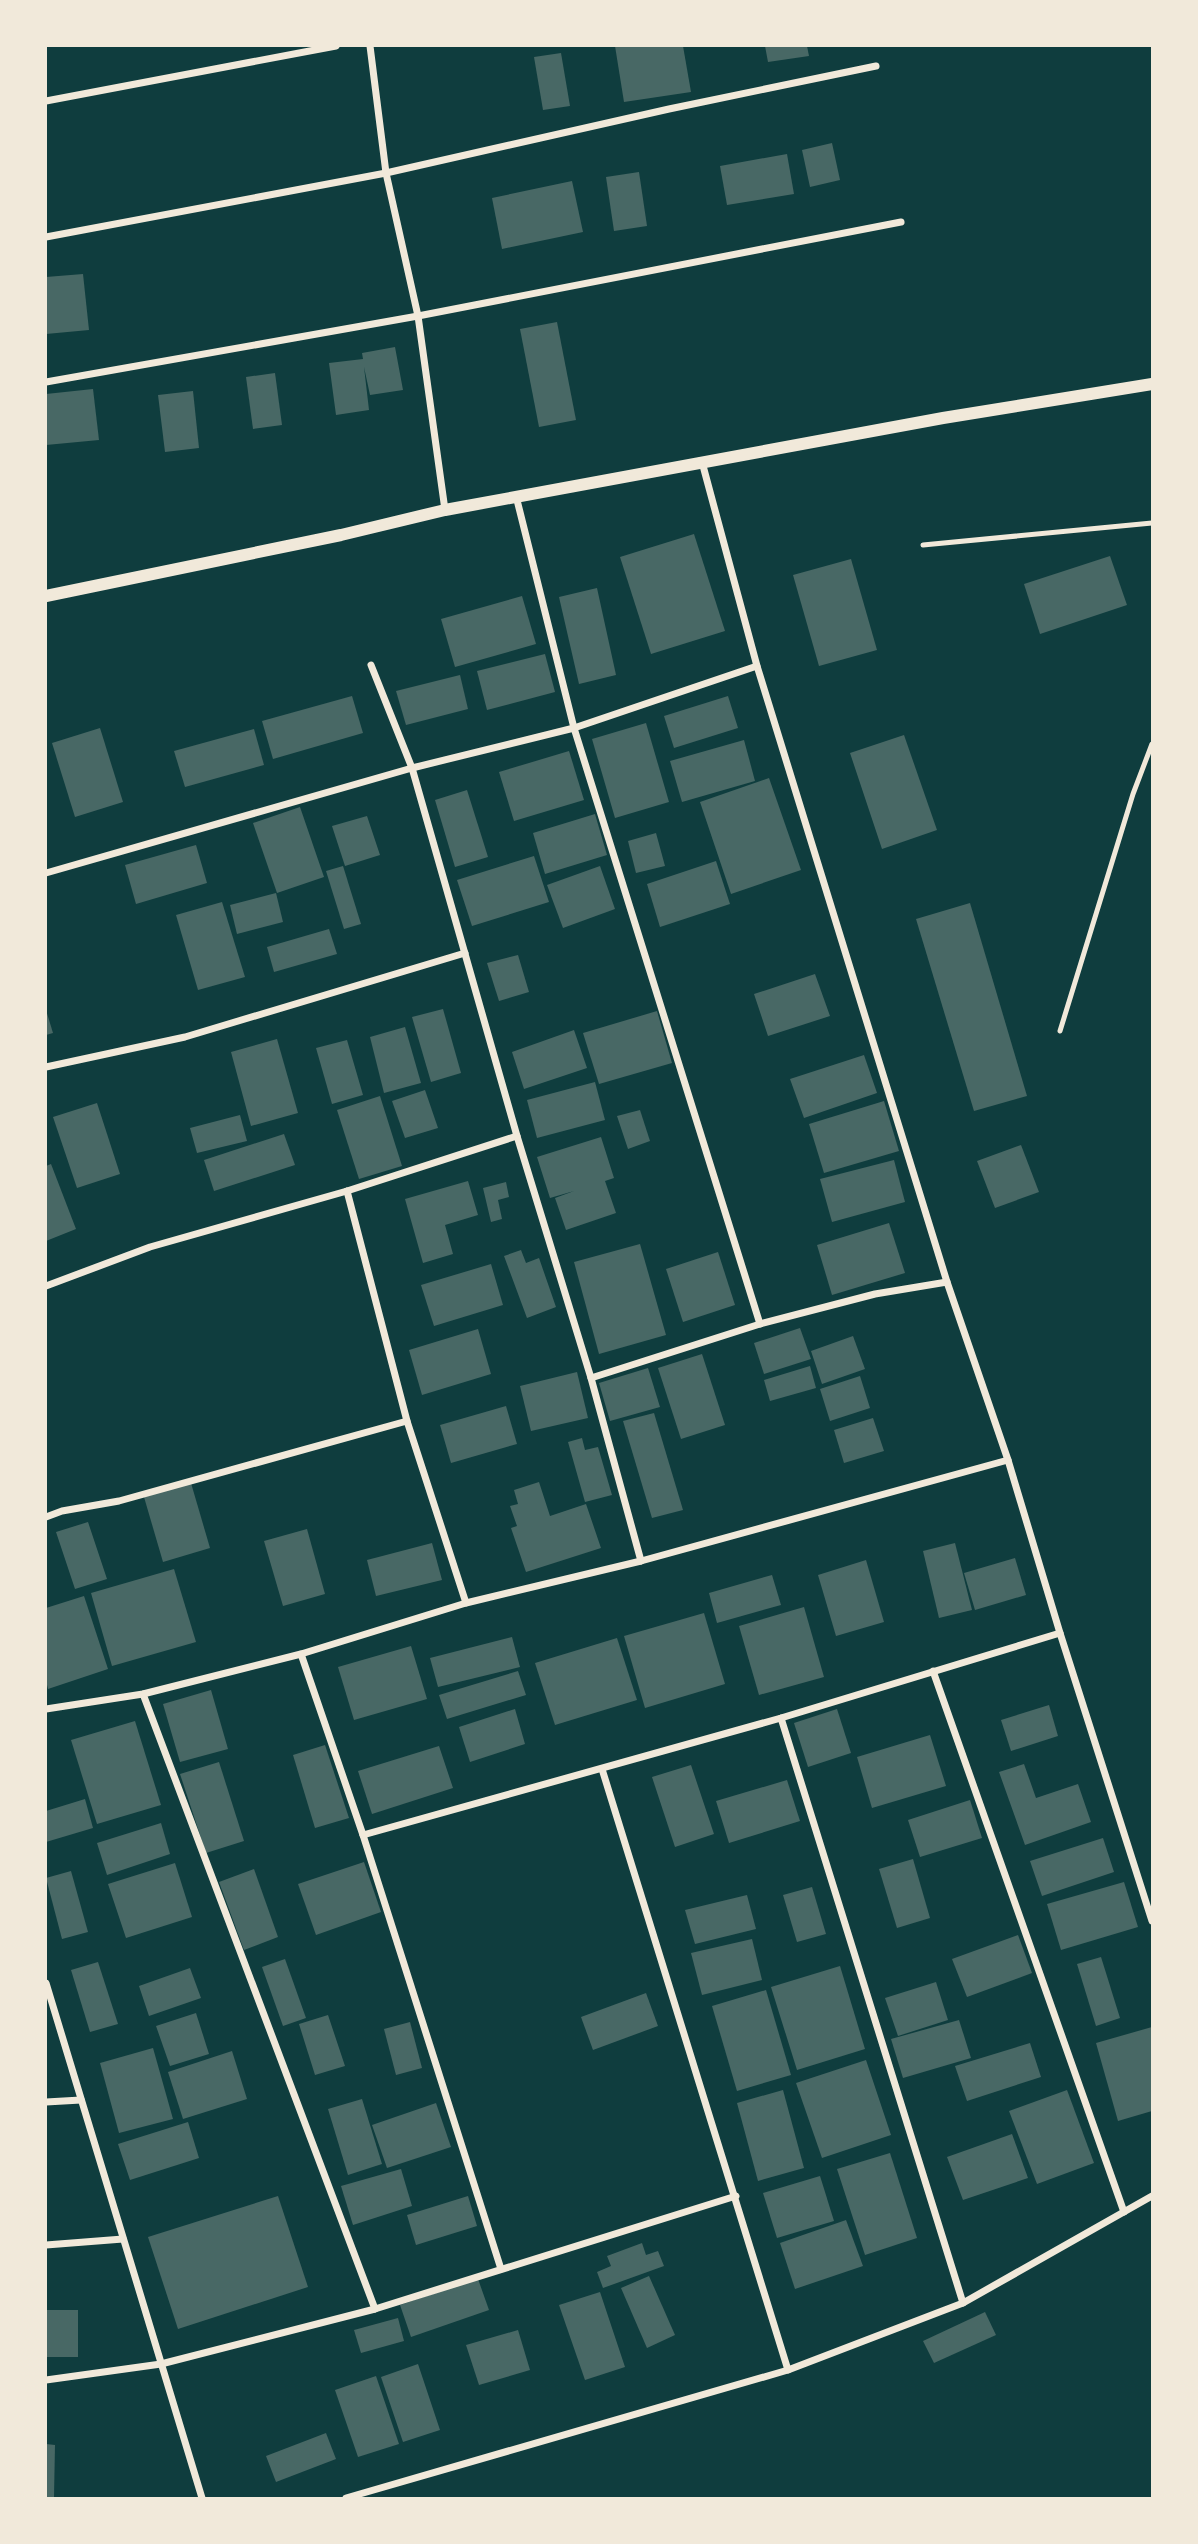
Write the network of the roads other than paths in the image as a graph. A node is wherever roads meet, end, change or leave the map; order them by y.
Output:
1 (336, 46) edge
2 (370, 46) edge
3 (876, 66) dead end
4 (46, 102) edge
5 (386, 173) junction
6 (901, 222) dead end
7 (46, 237) edge
8 (418, 316) junction
9 (46, 382) edge
10 (1153, 384) edge
11 (702, 462) junction
12 (516, 496) junction
13 (445, 510) junction
14 (1153, 523) edge
15 (923, 545) dead end
16 (46, 596) edge
17 (371, 665) dead end
18 (757, 666) junction
19 (574, 728) junction
20 (1153, 744) edge
21 (412, 768) junction
22 (46, 873) edge
23 (466, 953) junction
24 (1060, 1031) dead end
25 (46, 1067) edge
26 (517, 1136) junction
27 (347, 1191) junction
28 (947, 1282) junction
29 (46, 1286) edge
30 (760, 1324) junction
31 (592, 1378) junction
32 (407, 1421) junction
33 (1008, 1460) junction
34 (46, 1517) edge
35 (641, 1561) junction
36 (466, 1604) junction
37 (1060, 1633) junction
38 (301, 1654) junction
39 (933, 1671) junction
40 (143, 1694) junction
41 (46, 1709) edge
42 (781, 1718) junction
43 (602, 1769) junction
44 (363, 1835) junction
45 (1153, 1921) edge
46 (46, 1983) edge
47 (81, 2101) junction
48 (46, 2102) edge
49 (736, 2196) junction
50 (1153, 2196) edge
51 (1124, 2212) junction
52 (123, 2239) junction
53 (46, 2245) edge
54 (500, 2269) junction
55 (963, 2303) junction
56 (375, 2309) junction
57 (161, 2364) junction
58 (788, 2370) junction
59 (46, 2380) edge
60 (202, 2498) edge
61 (346, 2498) edge

1 - 4 street
2 - 5 street
3 - 5 street
5 - 7 street
5 - 8 street
6 - 8 street
8 - 9 street
8 - 13 street
10 - 11 street
11 - 12 street
11 - 18 street
12 - 13 street
12 - 19 street
13 - 16 street
14 - 15 lane
17 - 21 street
18 - 19 street
18 - 28 street
19 - 21 street
19 - 30 street
20 - 24 lane
21 - 22 street
21 - 23 street
23 - 25 street
23 - 26 street
26 - 27 street
26 - 31 street
27 - 29 street
27 - 32 street
28 - 30 street
28 - 33 street
30 - 31 street
31 - 35 street
32 - 34 street
32 - 36 street
33 - 35 street
33 - 37 street
35 - 36 street
36 - 38 street
37 - 39 street
37 - 45 street
38 - 40 street
38 - 44 street
39 - 42 street
39 - 51 street
40 - 41 street
40 - 56 street
42 - 43 street
42 - 55 street
43 - 44 street
43 - 49 street
44 - 54 street
46 - 47 street
47 - 48 street
47 - 52 street
49 - 54 street
49 - 58 street
50 - 51 street
51 - 55 street
52 - 53 street
52 - 57 street
54 - 56 street
55 - 58 street
56 - 57 street
57 - 59 street
57 - 60 street
58 - 61 street

